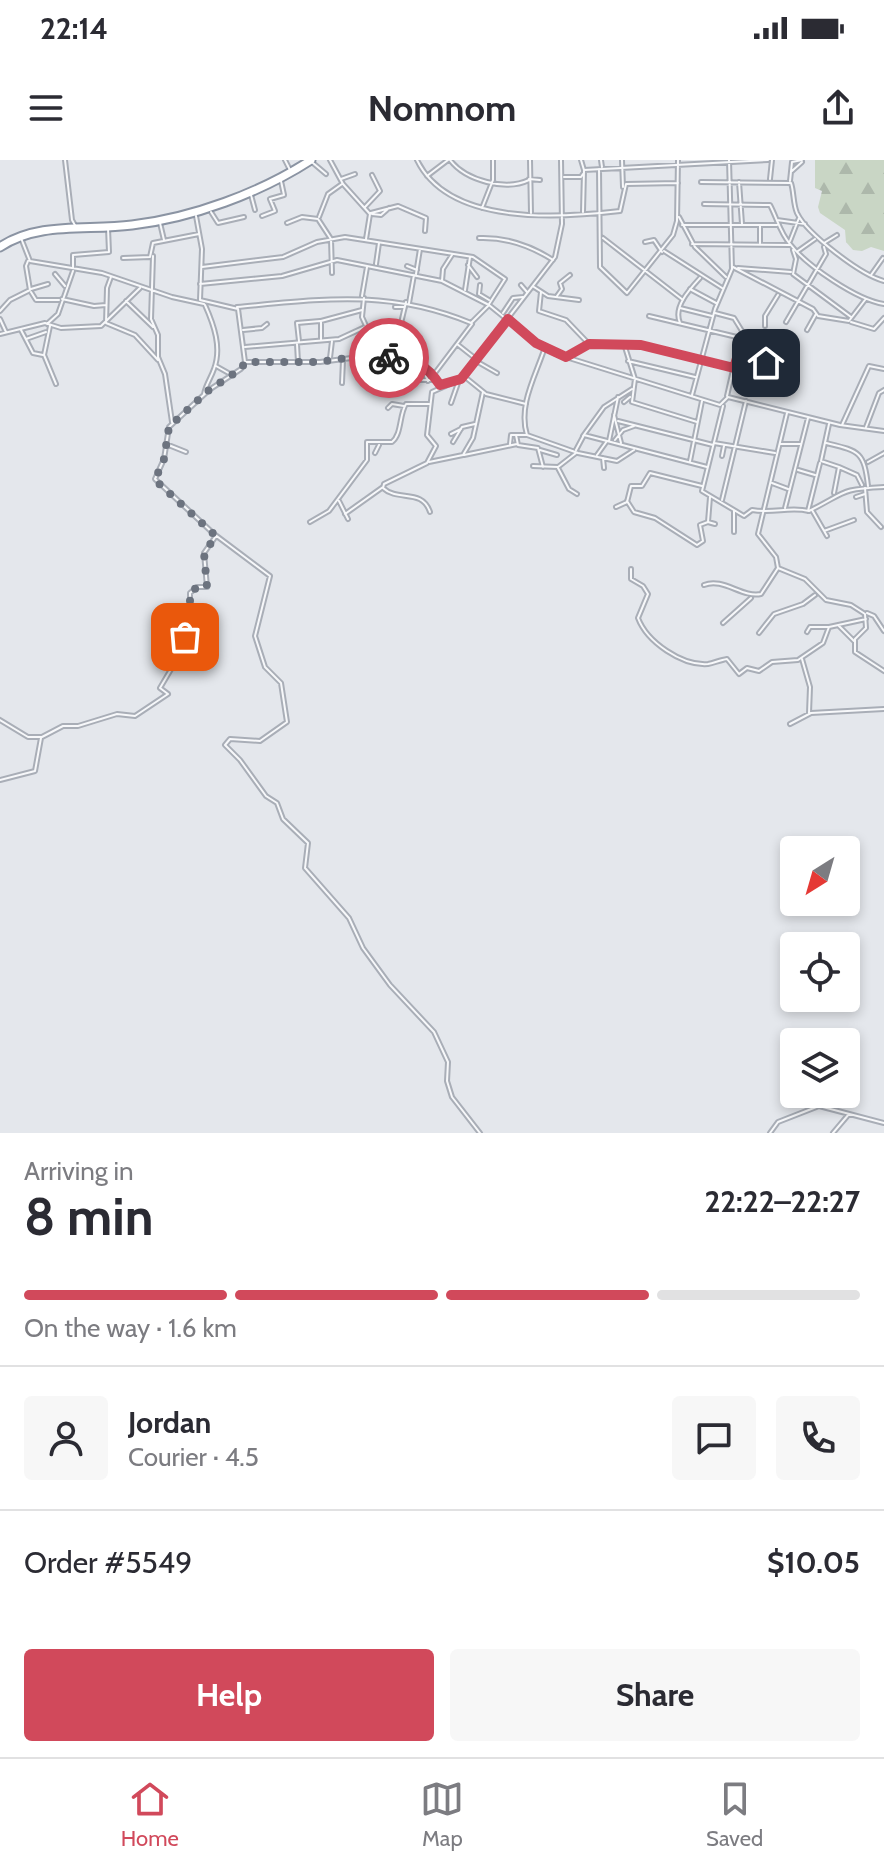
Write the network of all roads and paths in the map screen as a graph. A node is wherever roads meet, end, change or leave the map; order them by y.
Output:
1 (65, 160) edge
2 (285, 160) edge
3 (311, 160) edge
4 (330, 160) edge
5 (417, 160) edge
6 (449, 160) edge
7 (493, 160) edge
8 (530, 160) edge
9 (561, 160) edge
10 (581, 160) edge
11 (601, 160) edge
12 (622, 160) edge
13 (770, 160) edge
14 (802, 160) edge
15 (678, 162) edge
16 (729, 162) edge
17 (622, 168) junction
18 (600, 169) junction
19 (343, 170) dead end
20 (291, 171) junction
21 (584, 171) junction
22 (791, 172) junction
23 (337, 173) junction
24 (326, 174) dead end
25 (355, 174) dead end
26 (372, 175) dead end
27 (279, 176) junction
28 (426, 177) junction
29 (561, 177) junction
30 (340, 179) junction
31 (540, 180) dead end
32 (731, 180) junction
33 (739, 180) junction
34 (770, 180) junction
35 (492, 182) junction
36 (529, 182) junction
37 (701, 182) dead end
38 (790, 182) junction
39 (678, 183) junction
40 (343, 184) junction
41 (623, 187) junction
42 (249, 190) junction
43 (704, 204) dead end
44 (740, 204) junction
45 (731, 205) junction
46 (389, 206) junction
47 (209, 207) junction
48 (365, 208) junction
49 (482, 209) junction
50 (255, 210) dead end
51 (194, 211) junction
52 (601, 212) junction
53 (370, 213) junction
54 (583, 213) junction
55 (561, 214) junction
56 (678, 214) junction
57 (531, 215) junction
58 (262, 216) dead end
59 (799, 216) junction
60 (244, 217) dead end
61 (318, 219) junction
62 (159, 220) junction
63 (287, 223) dead end
64 (777, 223) junction
65 (798, 223) junction
66 (760, 224) junction
67 (682, 225) junction
68 (731, 225) junction
69 (743, 225) junction
70 (806, 225) junction
71 (108, 227) junction
72 (77, 228) junction
73 (425, 231) dead end
74 (199, 234) junction
75 (837, 235) dead end
76 (21, 236) junction
77 (602, 237) junction
78 (479, 238) dead end
79 (817, 238) junction
80 (331, 239) junction
81 (366, 240) junction
82 (164, 241) junction
83 (379, 242) junction
84 (645, 242) dead end
85 (692, 244) junction
86 (760, 244) junction
87 (823, 244) junction
88 (732, 246) junction
89 (791, 246) junction
90 (0, 247) edge
91 (420, 248) junction
92 (663, 252) junction
93 (797, 252) junction
94 (452, 254) junction
95 (153, 256) junction
96 (470, 256) junction
97 (123, 258) dead end
98 (883, 258) edge
99 (29, 260) junction
100 (331, 260) junction
101 (553, 260) junction
102 (468, 263) junction
103 (367, 265) junction
104 (407, 266) dead end
105 (201, 267) junction
106 (375, 267) junction
107 (734, 268) junction
108 (744, 268) junction
109 (818, 268) junction
110 (73, 270) junction
111 (647, 271) junction
112 (792, 271) junction
113 (332, 273) dead end
114 (416, 273) junction
115 (55, 274) dead end
116 (744, 274) junction
117 (570, 275) dead end
118 (871, 276) junction
119 (112, 277) junction
120 (477, 277) dead end
121 (700, 277) junction
122 (726, 278) junction
123 (442, 281) junction
124 (884, 281) edge
125 (48, 284) dead end
126 (199, 284) junction
127 (806, 284) junction
128 (480, 285) dead end
129 (521, 285) dead end
130 (66, 286) junction
131 (533, 286) junction
132 (141, 288) junction
133 (723, 288) junction
134 (690, 289) junction
135 (31, 290) junction
136 (151, 290) junction
137 (465, 290) junction
138 (541, 292) junction
139 (528, 293) junction
140 (779, 293) junction
141 (362, 297) junction
142 (524, 297) junction
143 (556, 297) junction
144 (61, 299) junction
145 (579, 300) dead end
146 (683, 300) junction
147 (865, 300) junction
148 (125, 301) junction
149 (797, 301) junction
150 (205, 303) junction
151 (489, 303) junction
152 (717, 303) junction
153 (407, 304) junction
154 (884, 304) edge
155 (106, 305) junction
156 (236, 307) junction
157 (395, 307) dead end
158 (680, 308) junction
159 (362, 310) junction
160 (0, 311) edge
161 (843, 311) junction
162 (816, 314) junction
163 (502, 315) junction
164 (713, 315) junction
165 (649, 316) dead end
166 (884, 318) edge
167 (0, 319) edge
168 (508, 319) junction
169 (851, 319) junction
170 (840, 320) junction
171 (321, 321) junction
172 (786, 322) dead end
173 (106, 323) junction
174 (473, 323) junction
175 (49, 324) junction
176 (267, 324) dead end
177 (681, 324) junction
178 (765, 326) dead end
179 (154, 327) junction
180 (365, 327) junction
181 (375, 327) dead end
182 (21, 330) junction
183 (807, 330) dead end
184 (242, 331) junction
185 (6, 332) junction
186 (47, 332) junction
187 (708, 332) junction
188 (0, 334) edge
189 (741, 338) junction
190 (26, 339) junction
191 (321, 340) junction
192 (332, 340) junction
193 (298, 343) junction
194 (456, 343) junction
195 (588, 344) junction
196 (625, 345) junction
197 (244, 347) junction
198 (544, 349) junction
199 (44, 355) junction
200 (738, 355) junction
201 (566, 357) junction
202 (343, 359) junction
203 (393, 359) junction
204 (701, 359) junction
205 (330, 360) junction
206 (475, 360) junction
207 (159, 361) junction
208 (628, 361) junction
209 (245, 362) junction
210 (298, 362) junction
211 (411, 362) junction
212 (216, 366) junction
213 (344, 367) junction
214 (349, 368) dead end
215 (734, 368) junction
216 (884, 369) edge
217 (633, 372) junction
218 (497, 373) dead end
219 (435, 374) junction
220 (233, 375) junction
221 (464, 376) junction
222 (631, 377) junction
223 (696, 377) junction
224 (393, 379) junction
225 (635, 379) junction
226 (417, 380) dead end
227 (436, 380) junction
228 (763, 380) dead end
229 (428, 381) junction
230 (459, 382) junction
231 (342, 383) dead end
232 (56, 384) dead end
233 (376, 385) dead end
234 (440, 385) junction
235 (395, 388) dead end
236 (633, 389) junction
237 (884, 390) edge
238 (483, 392) junction
239 (203, 395) junction
240 (454, 395) junction
241 (620, 396) junction
242 (691, 396) junction
243 (460, 397) dead end
244 (726, 398) junction
245 (703, 399) junction
246 (627, 400) junction
247 (746, 401) junction
248 (451, 403) dead end
249 (430, 404) junction
250 (526, 404) junction
251 (723, 405) junction
252 (404, 406) junction
253 (388, 408) dead end
254 (788, 412) junction
255 (613, 415) junction
256 (808, 417) junction
257 (618, 421) junction
258 (697, 422) junction
259 (829, 422) junction
260 (172, 424) junction
261 (476, 424) junction
262 (842, 425) junction
263 (636, 426) junction
264 (461, 428) junction
265 (518, 428) dead end
266 (865, 428) junction
267 (884, 431) edge
268 (451, 434) dead end
269 (518, 435) junction
270 (527, 435) junction
271 (619, 435) junction
272 (583, 436) junction
273 (608, 441) junction
274 (693, 441) junction
275 (453, 442) dead end
276 (615, 442) junction
277 (165, 443) junction
278 (621, 443) junction
279 (825, 443) junction
280 (380, 444) junction
281 (517, 444) junction
282 (714, 444) junction
283 (779, 444) junction
284 (801, 444) junction
285 (509, 445) junction
286 (724, 446) junction
287 (734, 448) junction
288 (634, 450) junction
289 (539, 451) junction
290 (576, 451) junction
291 (186, 452) dead end
292 (375, 453) dead end
293 (776, 453) junction
294 (884, 453) edge
295 (463, 455) junction
296 (557, 455) dead end
297 (596, 456) junction
298 (722, 456) dead end
299 (603, 458) junction
300 (428, 462) junction
301 (821, 462) junction
302 (866, 462) junction
303 (690, 463) junction
304 (533, 466) dead end
305 (543, 467) junction
306 (558, 467) junction
307 (839, 467) junction
308 (604, 468) dead end
309 (708, 468) junction
310 (796, 470) junction
311 (816, 476) junction
312 (770, 482) junction
313 (703, 486) junction
314 (384, 487) junction
315 (865, 487) junction
316 (884, 487) edge
317 (789, 490) junction
318 (577, 494) dead end
319 (835, 494) junction
320 (865, 494) junction
321 (710, 496) junction
322 (856, 497) dead end
323 (338, 500) junction
324 (627, 501) junction
325 (721, 501) junction
326 (616, 507) dead end
327 (734, 510) junction
328 (810, 510) junction
329 (784, 511) junction
330 (430, 512) dead end
331 (762, 512) junction
332 (345, 514) junction
333 (348, 519) dead end
334 (854, 520) dead end
335 (310, 522) dead end
336 (708, 522) junction
337 (715, 524) dead end
338 (881, 527) dead end
339 (824, 531) junction
340 (734, 532) dead end
341 (216, 536) junction
342 (827, 536) dead end
343 (778, 567) junction
344 (631, 569) dead end
345 (704, 585) dead end
346 (817, 593) junction
347 (751, 597) junction
348 (864, 612) junction
349 (867, 618) junction
350 (723, 623) dead end
351 (839, 625) junction
352 (829, 627) junction
353 (884, 631) edge
354 (807, 632) dead end
355 (759, 633) dead end
356 (855, 642) junction
357 (802, 657) junction
358 (884, 671) edge
359 (884, 709) edge
360 (809, 713) junction
361 (0, 720) edge
362 (790, 724) dead end
363 (42, 737) junction
364 (0, 780) edge
365 (850, 1112) junction
366 (884, 1123) edge
367 (480, 1133) edge
368 (770, 1133) edge
369 (833, 1133) edge

1 - 72 street
2 - 20 street
3 - 20 highway
3 - 24 street
4 - 23 street
5 - 28 street
6 - 28 street
6 - 35 street
7 - 35 street
8 - 36 street
9 - 29 street
10 - 21 street
11 - 18 street
12 - 17 street
13 - 16 street
13 - 34 street
14 - 22 street
14 - 22 street
15 - 16 street
15 - 17 street
15 - 39 street
16 - 32 street
17 - 18 street
17 - 41 street
18 - 21 street
18 - 52 street
19 - 23 street
20 - 27 highway
21 - 29 street
21 - 54 street
22 - 38 street
23 - 30 street
25 - 30 street
26 - 48 street
27 - 42 highway
27 - 58 street
28 - 49 street
29 - 55 street
30 - 40 street
31 - 36 street
32 - 33 street
32 - 37 street
32 - 45 street
33 - 34 street
33 - 44 street
34 - 38 street
35 - 36 street
35 - 49 street
36 - 57 street
38 - 59 street
39 - 41 street
39 - 56 street
40 - 48 street
40 - 61 street
41 - 52 street
42 - 47 highway
42 - 50 street
43 - 45 street
44 - 45 street
44 - 64 street
44 - 69 street
45 - 68 street
46 - 53 street
46 - 53 street
46 - 73 street
47 - 51 highway
47 - 60 street
48 - 53 street
49 - 57 street
51 - 62 highway
51 - 74 street
52 - 54 street
52 - 77 street
53 - 81 street
54 - 55 street
55 - 57 street
55 - 101 street
56 - 67 street
56 - 92 street
59 - 65 street
59 - 70 street
61 - 63 street
61 - 80 street
62 - 71 highway
62 - 82 street
64 - 65 street
64 - 66 street
64 - 89 street
65 - 70 street
65 - 89 street
66 - 69 street
66 - 86 street
67 - 68 street
67 - 85 street
68 - 69 street
68 - 88 street
70 - 79 street
71 - 72 highway
71 - 110 street
72 - 76 highway
74 - 82 street
74 - 105 street
75 - 87 street
76 - 90 highway
76 - 99 street
77 - 111 street
77 - 111 street
78 - 101 street
79 - 87 street
79 - 93 street
80 - 81 street
80 - 100 street
80 - 105 street
81 - 83 street
82 - 95 street
83 - 91 street
83 - 106 street
84 - 92 street
85 - 88 street
85 - 122 street
86 - 88 street
86 - 89 street
87 - 109 street
87 - 118 street
88 - 107 street
89 - 93 street
89 - 112 street
91 - 94 street
91 - 114 street
92 - 111 street
92 - 121 street
93 - 109 street
94 - 96 street
94 - 123 street
95 - 97 street
95 - 136 street
96 - 102 street
96 - 151 street
98 - 118 street
99 - 110 street
99 - 135 street
100 - 103 street
100 - 113 street
100 - 126 street
101 - 131 street
102 - 120 street
102 - 137 street
103 - 106 street
103 - 141 street
104 - 114 street
105 - 126 street
106 - 114 street
107 - 108 street
107 - 116 street
107 - 122 street
108 - 112 street
108 - 116 street
109 - 127 street
109 - 147 street
110 - 119 street
110 - 130 street
111 - 146 street
112 - 127 street
114 - 123 street
114 - 153 street
115 - 130 street
116 - 140 street
117 - 143 street
118 - 124 street
119 - 132 street
119 - 155 street
121 - 133 street
121 - 134 street
122 - 133 street
123 - 137 street
125 - 135 street
126 - 150 street
127 - 149 street
127 - 161 street
128 - 151 street
129 - 139 street
130 - 144 street
131 - 138 street
131 - 139 street
132 - 136 street
132 - 148 street
133 - 152 street
134 - 146 street
134 - 152 street
135 - 144 street
135 - 160 street
136 - 150 street
136 - 179 street
137 - 151 street
138 - 143 street
138 - 195 street
139 - 142 street
140 - 149 street
140 - 178 street
141 - 153 street
141 - 156 street
141 - 159 street
142 - 163 street
142 - 168 street
143 - 145 street
144 - 155 street
144 - 175 street
146 - 158 street
147 - 154 street
147 - 169 street
148 - 173 street
148 - 179 street
149 - 162 street
149 - 172 street
150 - 156 street
150 - 212 street
151 - 163 street
151 - 174 street
152 - 164 street
153 - 157 street
153 - 174 street
153 - 203 street
155 - 173 street
156 - 184 street
158 - 164 street
158 - 177 street
159 - 171 street
159 - 180 street
161 - 169 street
161 - 170 street
162 - 170 street
162 - 183 street
163 - 168 street
164 - 187 street
164 - 189 street
165 - 177 street
166 - 169 street
167 - 185 street
168 - 198 street
168 - 206 street
169 - 170 street
171 - 191 street
171 - 193 street
173 - 175 street
173 - 207 street
174 - 194 street
175 - 182 street
175 - 186 street
176 - 184 street
177 - 187 street
179 - 207 street
180 - 181 street
180 - 192 street
182 - 185 street
182 - 190 street
184 - 197 street
185 - 188 street
186 - 190 street
186 - 199 street
187 - 189 street
187 - 204 street
189 - 200 street
190 - 199 street
191 - 192 street
191 - 193 street
192 - 205 street
193 - 197 street
193 - 210 street
194 - 206 street
194 - 219 street
195 - 196 street
195 - 201 street
196 - 204 street
196 - 208 street
197 - 209 street
198 - 201 street
198 - 250 street
199 - 232 street
200 - 215 street
200 - 228 street
201 - 222 street
202 - 203 street
202 - 205 street
202 - 213 street
203 - 211 street
203 - 224 street
204 - 215 street
204 - 223 street
205 - 210 street
206 - 218 street
206 - 221 street
207 - 260 street
208 - 217 street
208 - 223 street
209 - 210 street
209 - 220 street
211 - 219 street
211 - 229 street
212 - 220 street
212 - 239 street
213 - 214 street
213 - 231 street
215 - 244 street
216 - 262 street
217 - 222 street
217 - 225 street
219 - 227 street
220 - 239 street
221 - 230 street
221 - 238 street
222 - 225 street
223 - 242 street
224 - 233 street
224 - 235 street
225 - 236 street
225 - 242 street
226 - 229 street
227 - 229 street
227 - 234 street
230 - 234 street
230 - 240 street
234 - 249 street
236 - 241 street
236 - 246 street
237 - 266 street
238 - 250 street
238 - 261 street
239 - 260 street
240 - 243 street
240 - 248 street
241 - 246 street
241 - 255 street
241 - 272 street
242 - 245 street
244 - 247 street
244 - 251 street
245 - 251 street
245 - 258 street
246 - 258 street
247 - 254 street
247 - 287 street
249 - 252 street
249 - 300 street
250 - 270 street
251 - 282 street
252 - 253 street
252 - 280 street
254 - 256 street
254 - 283 street
255 - 257 street
255 - 273 street
256 - 259 street
256 - 284 street
257 - 263 street
257 - 271 street
258 - 274 street
259 - 262 street
259 - 279 street
260 - 277 street
261 - 264 street
261 - 295 street
262 - 266 street
263 - 271 street
263 - 274 street
264 - 268 street
264 - 275 street
265 - 269 street
266 - 267 street
269 - 270 street
269 - 281 street
269 - 285 street
270 - 290 street
271 - 276 street
271 - 278 street
272 - 273 street
272 - 290 street
273 - 276 street
273 - 297 street
274 - 282 street
274 - 303 street
276 - 278 street
277 - 291 street
277 - 341 street
278 - 288 street
279 - 301 street
279 - 302 street
280 - 292 street
280 - 323 street
281 - 285 street
281 - 289 street
282 - 286 street
282 - 309 street
283 - 284 street
283 - 293 street
284 - 310 street
285 - 295 street
286 - 287 street
286 - 298 street
287 - 293 street
287 - 325 street
288 - 299 street
288 - 303 street
289 - 296 street
289 - 305 street
290 - 297 street
290 - 306 street
293 - 312 street
294 - 302 street
295 - 300 street
297 - 299 street
299 - 308 street
300 - 314 street
301 - 307 street
301 - 311 street
302 - 315 street
303 - 309 street
304 - 305 street
305 - 306 street
306 - 318 street
307 - 315 street
307 - 319 street
309 - 313 street
310 - 311 street
310 - 317 street
311 - 328 street
312 - 317 street
312 - 331 street
313 - 321 street
313 - 324 street
314 - 330 street
314 - 332 street
315 - 316 street
315 - 319 street
315 - 320 street
317 - 329 street
319 - 328 street
320 - 322 street
320 - 338 street
321 - 325 street
321 - 336 street
323 - 332 street
323 - 335 street
324 - 326 street
324 - 336 street
325 - 327 street
327 - 331 street
327 - 340 street
328 - 329 street
328 - 339 street
329 - 331 street
331 - 343 street
332 - 333 street
334 - 339 street
336 - 337 street
339 - 342 street
341 - 363 street
341 - 367 street
343 - 346 street
343 - 347 street
344 - 357 street
345 - 347 street
346 - 348 street
346 - 355 street
347 - 350 street
348 - 349 street
348 - 353 street
349 - 351 street
349 - 356 street
351 - 352 street
351 - 356 street
352 - 354 street
352 - 357 street
356 - 358 street
357 - 360 street
359 - 360 street
360 - 362 street
361 - 363 street
363 - 364 street
365 - 366 street
365 - 368 street
365 - 369 street

